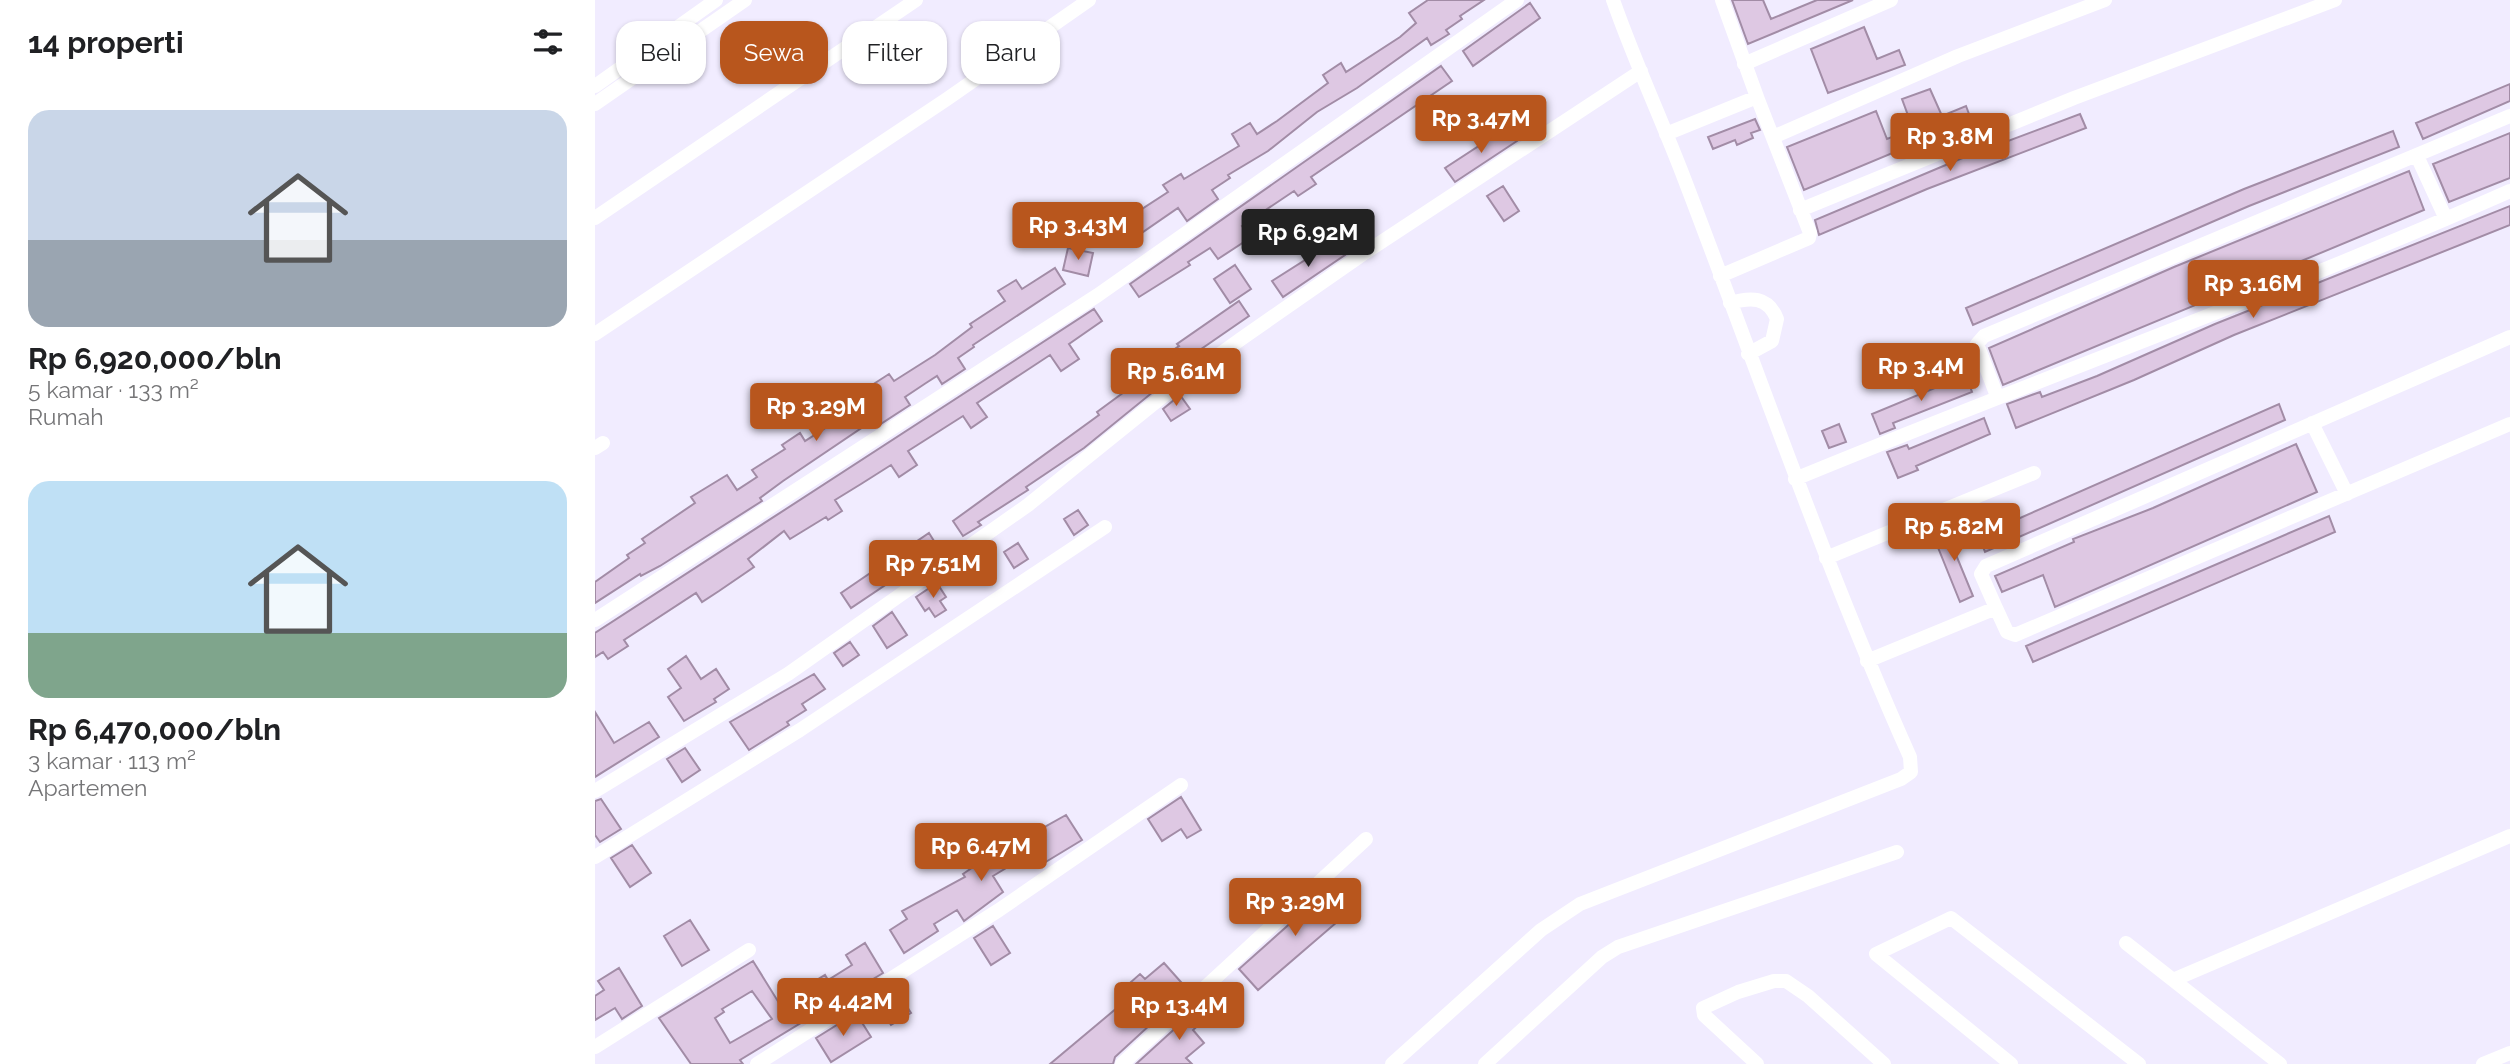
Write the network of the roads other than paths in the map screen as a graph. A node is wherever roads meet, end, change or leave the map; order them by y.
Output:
1 (716, 0) edge
2 (745, 0) edge
3 (916, 0) edge
4 (1089, 0) edge
5 (1517, 0) edge
6 (1612, 0) edge
7 (1722, 0) edge
8 (1891, 0) edge
9 (2105, 0) edge
10 (2335, 0) edge
11 (1744, 64) junction
12 (1641, 71) junction
13 (595, 86) edge
14 (1757, 97) junction
15 (595, 104) edge
16 (2510, 116) edge
17 (1666, 134) junction
18 (1773, 137) junction
19 (2417, 156) junction
20 (2510, 191) edge
21 (1800, 210) junction
22 (595, 218) edge
23 (2446, 219) junction
24 (1720, 276) junction
25 (1730, 303) junction
26 (595, 334) edge
27 (2510, 337) edge
28 (1748, 354) junction
29 (1997, 396) junction
30 (2312, 423) junction
31 (2510, 424) edge
32 (2034, 473) dead end
33 (1795, 479) junction
34 (2347, 494) junction
35 (1105, 527) dead end
36 (1826, 558) junction
37 (1996, 608) junction
38 (595, 620) edge
39 (1867, 662) junction
40 (1181, 786) dead end
41 (595, 791) edge
42 (2510, 836) edge
43 (1366, 839) dead end
44 (1897, 852) dead end
45 (595, 857) edge
46 (2126, 943) dead end
47 (749, 950) dead end
48 (2173, 980) junction
49 (595, 1047) edge
50 (2510, 1053) edge
51 (2260, 1058) edge
52 (757, 1064) edge
53 (1122, 1064) edge
54 (1392, 1064) edge
55 (1485, 1064) edge
56 (1757, 1064) edge
57 (1884, 1064) edge
58 (2011, 1064) edge
59 (2139, 1064) edge
60 (2280, 1064) edge
61 (2483, 1064) edge

1 - 13 street
2 - 15 street
3 - 22 street
4 - 26 street
5 - 38 street
6 - 12 street
7 - 11 street
8 - 11 street
9 - 18 street
10 - 21 street
11 - 14 street
12 - 17 street
12 - 41 street
14 - 17 street
14 - 18 street
16 - 19 street
17 - 24 street
18 - 21 street
19 - 23 street
19 - 29 street
20 - 23 street
21 - 24 street
23 - 29 street
24 - 25 street
25 - 28 street
25 - 28 street
27 - 30 street
28 - 33 street
29 - 33 street
30 - 34 street
30 - 37 street
31 - 34 street
32 - 36 street
33 - 36 street
34 - 37 street
35 - 45 street
36 - 39 street
37 - 39 street
39 - 54 street
40 - 52 street
42 - 48 street
43 - 53 street
44 - 55 street
46 - 48 street
47 - 49 street
48 - 51 street
50 - 61 street
51 - 60 street
56 - 57 street
58 - 59 street

